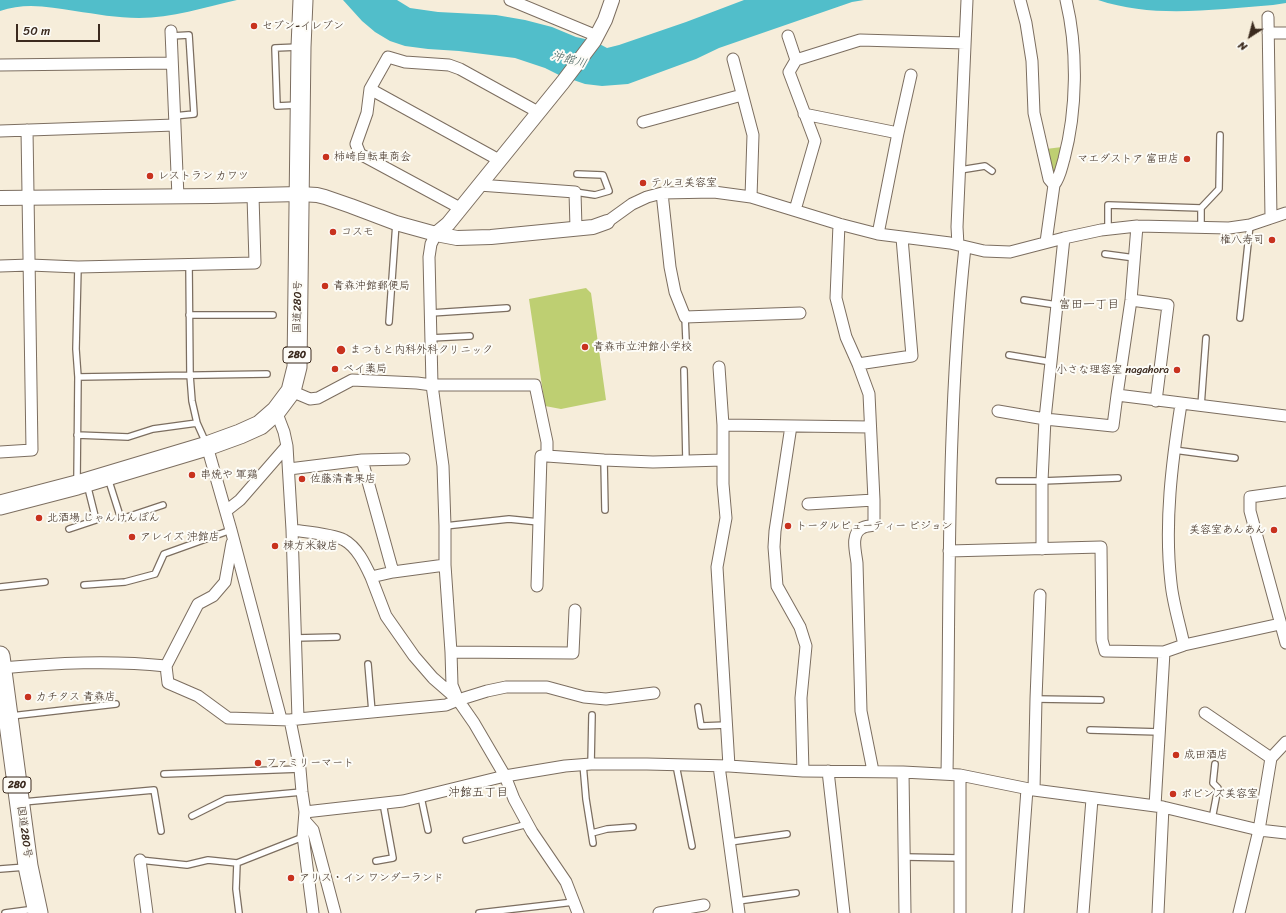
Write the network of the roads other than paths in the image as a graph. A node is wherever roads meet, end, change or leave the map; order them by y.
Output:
1 (303, 0) edge
2 (510, 0) edge
3 (612, 0) edge
4 (967, 0) edge
5 (1020, 0) edge
6 (1066, 0) edge
7 (1268, 18) dead end
8 (171, 33) joint
9 (1268, 34) junction
10 (1286, 34) edge
11 (788, 36) dead end
12 (595, 38) junction
13 (965, 43) junction
14 (301, 47) junction
15 (733, 59) dead end
16 (796, 60) junction
17 (172, 63) junction
18 (0, 66) edge
19 (911, 75) dead end
20 (370, 89) junction
21 (742, 95) junction
22 (301, 105) junction
23 (538, 112) junction
24 (804, 114) junction
25 (174, 120) junction
26 (643, 122) dead end
27 (27, 130) junction
28 (0, 131) edge
29 (898, 133) junction
30 (1220, 135) dead end
31 (499, 160) junction
32 (960, 170) junction
33 (992, 171) dead end
34 (577, 174) dead end
35 (1054, 185) junction
36 (479, 186) junction
37 (575, 192) junction
38 (662, 193) junction
39 (300, 194) junction
40 (253, 196) junction
41 (178, 197) junction
42 (751, 197) junction
43 (0, 198) edge
44 (28, 198) junction
45 (460, 208) junction
46 (1201, 208) junction
47 (795, 210) junction
48 (1286, 213) edge
49 (1271, 218) junction
50 (607, 222) joint
51 (396, 223) junction
52 (839, 224) junction
53 (1250, 225) junction
54 (1137, 226) junction
55 (1200, 227) junction
56 (576, 228) junction
57 (1108, 230) junction
58 (436, 234) junction
59 (878, 234) junction
60 (902, 238) junction
61 (1064, 238) junction
62 (1046, 242) junction
63 (962, 246) junction
64 (1105, 254) dead end
65 (1135, 258) junction
66 (189, 264) junction
67 (30, 265) junction
68 (0, 266) edge
69 (78, 267) junction
70 (1024, 300) dead end
71 (1131, 300) junction
72 (1058, 305) junction
73 (506, 308) dead end
74 (431, 313) junction
75 (800, 313) dead end
76 (189, 315) junction
77 (273, 315) dead end
78 (685, 317) junction
79 (1240, 318) dead end
80 (389, 322) dead end
81 (470, 336) dead end
82 (431, 338) junction
83 (1206, 338) dead end
84 (686, 340) dead end
85 (1009, 355) dead end
86 (1051, 362) junction
87 (858, 364) junction
88 (719, 367) dead end
89 (684, 370) dead end
90 (267, 374) dead end
91 (190, 375) junction
92 (78, 377) junction
93 (432, 385) junction
94 (291, 391) junction
95 (1117, 395) junction
96 (1156, 401) junction
97 (1181, 404) junction
98 (1201, 406) junction
99 (276, 411) junction
100 (998, 411) dead end
101 (1286, 416) edge
102 (1045, 418) junction
103 (197, 423) junction
104 (723, 425) junction
105 (792, 426) junction
106 (870, 427) junction
107 (78, 435) junction
108 (207, 446) junction
109 (287, 446) junction
110 (1174, 450) junction
111 (0, 452) edge
112 (547, 456) junction
113 (1235, 458) dead end
114 (362, 460) junction
115 (404, 460) dead end
116 (604, 460) junction
117 (723, 460) junction
118 (686, 461) junction
119 (289, 469) junction
120 (107, 476) junction
121 (1118, 478) dead end
122 (999, 481) dead end
123 (1042, 481) junction
124 (82, 484) junction
125 (1286, 492) edge
126 (874, 500) junction
127 (808, 504) dead end
128 (0, 505) edge
129 (163, 505) dead end
130 (605, 510) dead end
131 (226, 511) junction
132 (539, 522) junction
133 (445, 526) junction
134 (69, 529) dead end
135 (292, 530) junction
136 (232, 535) junction
137 (1042, 549) junction
138 (949, 551) junction
139 (445, 565) junction
140 (393, 572) junction
141 (371, 577) junction
142 (45, 582) dead end
143 (84, 585) dead end
144 (536, 586) dead end
145 (0, 587) edge
146 (1040, 595) dead end
147 (575, 610) dead end
148 (1280, 624) junction
149 (337, 637) dead end
150 (295, 638) junction
151 (1286, 643) edge
152 (1184, 645) junction
153 (452, 652) junction
154 (1164, 652) junction
155 (368, 664) dead end
156 (166, 666) junction
157 (1, 668) edge
158 (654, 693) dead end
159 (1036, 699) junction
160 (458, 700) junction
161 (1101, 700) dead end
162 (116, 704) dead end
163 (698, 707) dead end
164 (372, 712) junction
165 (1205, 713) dead end
166 (592, 715) dead end
167 (290, 719) junction
168 (727, 725) junction
169 (8, 726) junction
170 (1090, 730) dead end
171 (1160, 732) junction
172 (1286, 742) edge
173 (1271, 758) junction
174 (587, 764) junction
175 (1216, 764) dead end
176 (676, 765) junction
177 (724, 766) junction
178 (300, 769) junction
179 (803, 771) junction
180 (828, 771) junction
181 (873, 771) junction
182 (903, 772) junction
183 (164, 774) dead end
184 (947, 774) junction
185 (960, 775) junction
186 (505, 776) junction
187 (1031, 789) junction
188 (302, 792) junction
189 (421, 797) junction
190 (1092, 799) junction
191 (20, 802) junction
192 (383, 803) junction
193 (1159, 807) junction
194 (192, 816) dead end
195 (305, 816) junction
196 (1212, 819) junction
197 (528, 824) junction
198 (633, 827) dead end
199 (428, 830) dead end
200 (1259, 830) junction
201 (161, 831) dead end
202 (592, 833) junction
203 (1286, 833) edge
204 (787, 834) dead end
205 (303, 836) junction
206 (466, 840) dead end
207 (730, 842) junction
208 (593, 843) dead end
209 (692, 846) dead end
210 (904, 856) junction
211 (960, 858) junction
212 (140, 860) joint
213 (376, 860) dead end
214 (237, 863) junction
215 (28, 866) junction
216 (0, 869) edge
217 (796, 893) dead end
218 (574, 902) junction
219 (738, 902) junction
220 (704, 905) dead end
221 (38, 911) edge
222 (5, 913) edge
223 (147, 913) edge
224 (239, 913) edge
225 (313, 913) edge
226 (336, 913) edge
227 (479, 913) edge
228 (578, 913) edge
229 (659, 913) edge
230 (739, 913) edge
231 (844, 913) edge
232 (905, 913) edge
233 (960, 913) edge
234 (1018, 913) edge
235 (1083, 913) edge
236 (1158, 913) edge
237 (1239, 913) edge

1 - 14 highway, 国道280号 / 280
2 - 12 street
3 - 12 street
4 - 13 street
5 - 35 street
6 - 35 street
7 - 9 street
8 - 17 street
8 - 25 lane
9 - 10 street
9 - 49 street
11 - 16 street
12 - 23 street
13 - 16 street
13 - 32 street
14 - 22 highway, 国道280号 / 280
14 - 22 lane
15 - 21 street
16 - 24 street
17 - 18 street
17 - 25 street
19 - 29 street
20 - 23 street
20 - 31 street
20 - 45 street
21 - 26 street
21 - 42 street
22 - 39 highway, 国道280号 / 280
23 - 31 street
24 - 29 street
24 - 47 street
25 - 27 street
25 - 41 street
27 - 28 street
27 - 44 street
29 - 59 street
30 - 46 lane
31 - 36 street
32 - 33 lane
32 - 63 street
34 - 37 lane
35 - 62 street
36 - 37 street
36 - 45 street
37 - 56 street
38 - 42 street
38 - 50 street
38 - 78 street
39 - 40 street
39 - 51 street
39 - 94 highway, 国道280号 / 280
40 - 41 street
40 - 66 street
41 - 44 street
42 - 47 street
43 - 44 street
44 - 67 street
45 - 58 street
46 - 55 lane
46 - 57 lane
47 - 52 street
48 - 49 street
49 - 53 street
50 - 56 street
51 - 58 street
51 - 80 lane
52 - 59 street
52 - 87 street
53 - 55 street
53 - 79 lane
54 - 55 street
54 - 57 street
54 - 65 street
56 - 58 street
57 - 61 street
58 - 74 street
59 - 60 street
60 - 63 street
60 - 87 street
61 - 62 street
61 - 72 street
62 - 63 street
63 - 138 street
64 - 65 lane
65 - 71 street
66 - 69 street
66 - 76 lane
67 - 68 street
67 - 69 street
67 - 111 street
69 - 92 lane
70 - 72 lane
71 - 95 street
71 - 96 street
72 - 86 street
73 - 74 lane
74 - 82 street
75 - 78 street
76 - 77 lane
76 - 91 lane
78 - 84 lane
81 - 82 lane
82 - 93 street
83 - 98 lane
85 - 86 lane
86 - 102 street
87 - 106 street
88 - 104 street
89 - 118 lane
90 - 91 lane
91 - 92 lane
91 - 103 lane
92 - 107 lane
93 - 94 street
93 - 112 street
93 - 133 street
94 - 99 highway, 国道280号 / 280
95 - 96 street
95 - 102 street
96 - 97 street
97 - 98 street
97 - 110 street
98 - 101 street
99 - 108 highway, 国道280号 / 280
99 - 109 street
100 - 102 street
102 - 123 street
103 - 107 lane
103 - 108 lane
104 - 105 street
104 - 117 street
105 - 106 street
105 - 179 street
106 - 126 street
107 - 124 lane
108 - 120 highway, 国道280号 / 280
108 - 131 street
109 - 119 street
109 - 131 street
110 - 113 lane
110 - 152 street
112 - 116 street
112 - 132 street
114 - 115 street
114 - 119 street
114 - 140 street
116 - 118 street
116 - 130 lane
117 - 118 street
117 - 168 street
119 - 135 street
120 - 124 highway, 国道280号 / 280
120 - 129 lane
121 - 123 lane
122 - 123 lane
123 - 137 street
124 - 128 highway, 国道280号 / 280
124 - 134 lane
125 - 148 street
126 - 127 street
126 - 181 street
131 - 136 street
132 - 133 lane
132 - 144 street
133 - 139 street
135 - 141 street
135 - 150 street
136 - 143 lane
136 - 156 street
136 - 167 street
137 - 138 street
137 - 154 street
138 - 184 street
139 - 140 street
139 - 153 street
140 - 141 street
141 - 160 street
142 - 145 lane
146 - 159 street
147 - 153 street
148 - 151 street
148 - 152 street
149 - 150 lane
150 - 167 street
152 - 154 street
153 - 160 street
154 - 171 street
155 - 164 lane
156 - 157 street
156 - 167 street
157 - 169 highway, 国道280号 / 280
158 - 160 street
159 - 161 lane
159 - 187 street
160 - 164 street
160 - 186 street
162 - 169 lane
163 - 168 lane
164 - 167 street
165 - 173 street
166 - 174 lane
167 - 178 street
168 - 177 street
169 - 191 highway, 国道280号 / 280
170 - 171 lane
171 - 193 street
172 - 173 street
173 - 200 street
174 - 176 street
174 - 186 street
174 - 202 lane
175 - 196 lane
176 - 177 street
176 - 209 lane
177 - 179 street
177 - 207 street
178 - 183 lane
178 - 188 street
179 - 180 street
180 - 181 street
180 - 231 street
181 - 182 street
182 - 184 street
182 - 210 street
184 - 185 street
185 - 187 street
185 - 211 street
186 - 189 street
186 - 197 street
187 - 190 street
187 - 234 street
188 - 194 lane
188 - 195 street
189 - 192 street
189 - 199 lane
190 - 193 street
190 - 235 street
191 - 201 lane
191 - 215 highway, 国道280号 / 280
192 - 195 street
192 - 213 lane
193 - 196 street
193 - 236 street
195 - 205 street
195 - 226 street
196 - 200 street
197 - 206 lane
197 - 218 street
198 - 202 lane
200 - 203 street
200 - 237 street
202 - 208 lane
204 - 207 lane
205 - 214 lane
205 - 225 street
207 - 219 street
210 - 211 lane
210 - 232 street
211 - 233 street
212 - 214 lane
212 - 223 street
214 - 224 lane
215 - 216 lane
215 - 221 highway, 国道280号 / 280
217 - 219 lane
218 - 227 lane
218 - 228 street
219 - 230 street
220 - 229 street
221 - 222 lane

